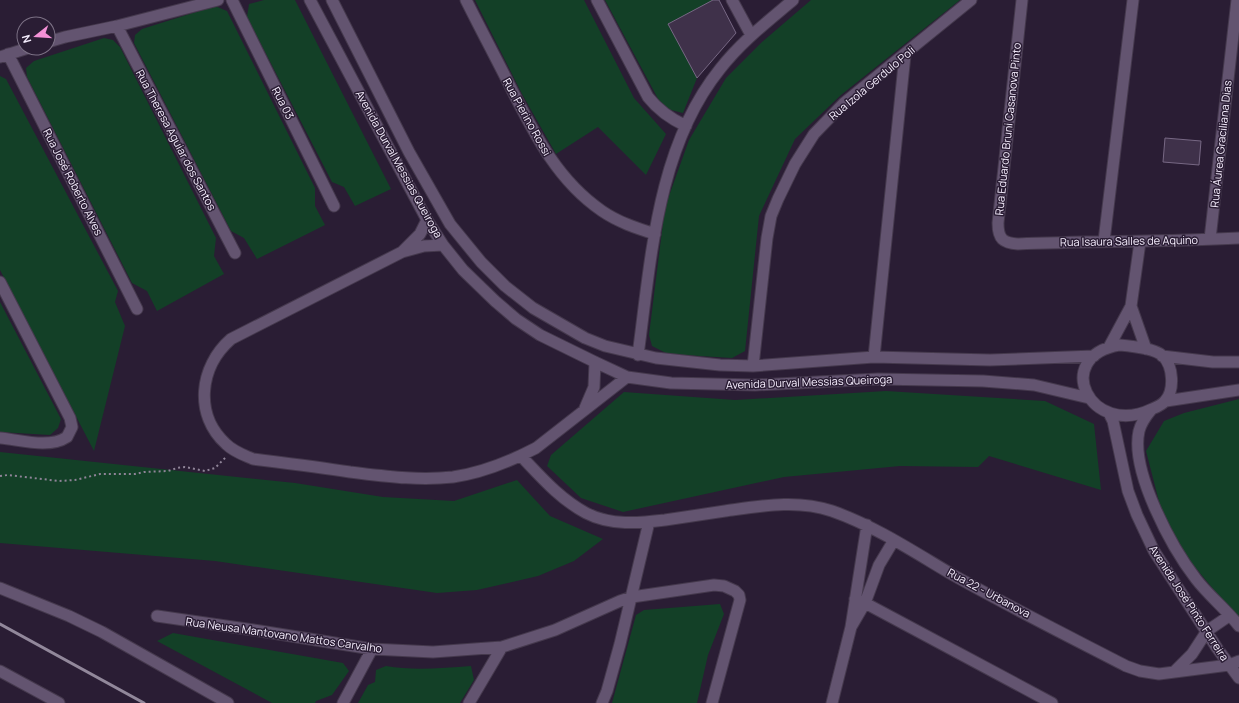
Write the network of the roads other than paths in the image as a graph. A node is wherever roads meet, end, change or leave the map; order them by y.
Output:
1 (218, 0) edge
2 (232, 0) edge
3 (310, 0) edge
4 (332, 0) edge
5 (466, 0) edge
6 (597, 0) edge
7 (732, 0) edge
8 (793, 0) edge
9 (971, 0) edge
10 (1022, 0) edge
11 (1133, 0) edge
12 (1237, 0) edge
13 (117, 26) junction
14 (751, 36) junction
15 (56, 40) edge
16 (16, 52) edge
17 (4, 55) edge
18 (905, 55) junction
19 (686, 126) junction
20 (334, 206) dead end
21 (427, 220) junction
22 (654, 234) junction
23 (1239, 238) edge
24 (1210, 239) junction
25 (1104, 241) junction
26 (1140, 242) junction
27 (1018, 244) joint
28 (443, 245) junction
29 (402, 252) junction
30 (235, 253) dead end
31 (0, 282) edge
32 (1131, 306) junction
33 (137, 309) dead end
34 (1108, 347) junction
35 (1146, 349) junction
36 (638, 355) junction
37 (1094, 356) junction
38 (1162, 356) junction
39 (874, 357) junction
40 (595, 362) junction
41 (1239, 362) edge
42 (753, 366) junction
43 (627, 376) junction
44 (1239, 390) edge
45 (1089, 398) junction
46 (1166, 401) junction
47 (584, 410) junction
48 (1151, 410) junction
49 (1109, 413) junction
50 (0, 438) edge
51 (521, 456) junction
52 (649, 522) junction
53 (867, 526) junction
54 (894, 540) junction
55 (0, 588) edge
56 (632, 597) junction
57 (860, 601) junction
58 (157, 616) dead end
59 (1230, 616) junction
60 (1239, 626) edge
61 (1207, 631) junction
62 (502, 647) junction
63 (372, 649) junction
64 (1234, 663) edge
65 (0, 672) edge
66 (1174, 672) junction
67 (1239, 678) edge
68 (59, 703) edge
69 (228, 703) edge
70 (343, 703) edge
71 (469, 703) edge
72 (602, 703) edge
73 (712, 703) edge
74 (832, 703) edge
75 (1052, 703) edge

1 - 13 street
2 - 20 street, Rua 03
3 - 21 street, Avenida Durval Messias Queiroga
4 - 36 street, Avenida Durval Messias Queiroga
5 - 22 street, Rua Pierino Rossi
6 - 19 street
7 - 14 street
8 - 14 street
9 - 18 street, Rua Izola Gerdulo Poli
10 - 27 street, Rua Eduardo Bruni Casanova Pinto
11 - 25 street
12 - 24 street, Rua Áurea Graciliana Dias
13 - 15 street
13 - 30 street, Rua Theresa Aguiar dos Santos
14 - 19 street
16 - 17 street
17 - 33 street, Rua José Roberto Alves
18 - 39 street
18 - 42 street, Rua Izola Gerdulo Poli
19 - 22 street
21 - 28 street, Avenida Durval Messias Queiroga
21 - 29 street
22 - 36 street
23 - 24 street, Rua Isaura Salles de Aquino
24 - 26 street, Rua Isaura Salles de Aquino
25 - 26 street, Rua Isaura Salles de Aquino
25 - 27 street, Rua Isaura Salles de Aquino
26 - 32 street
28 - 29 street
28 - 40 street, Avenida Durval Messias Queiroga
29 - 51 street
31 - 50 street
32 - 34 street
32 - 35 street
34 - 35 street
34 - 37 street
35 - 38 street
36 - 42 street, Avenida Durval Messias Queiroga
37 - 39 street, Avenida Durval Messias Queiroga
37 - 45 street
38 - 41 street
38 - 46 street
39 - 42 street, Avenida Durval Messias Queiroga
40 - 43 street, Avenida Durval Messias Queiroga
40 - 47 street
43 - 45 street, Avenida Durval Messias Queiroga
43 - 47 street
44 - 46 street
45 - 49 street
46 - 48 street
47 - 51 street
48 - 49 street
48 - 59 street, Avenida José Pinto Ferreira
49 - 61 street, Avenida José Pinto Ferreira
51 - 52 street, Rua 22 - Urbanova
52 - 53 street, Rua 22 - Urbanova
52 - 56 street
53 - 54 street, Rua 22 - Urbanova
53 - 57 street
54 - 57 street
54 - 66 street, Rua 22 - Urbanova
55 - 69 street
56 - 62 street, Rua Neusa Mantovano Mattos Carvalho
56 - 72 street
56 - 73 street, Rua Neusa Mantovano Mattos Carvalho
57 - 74 street
57 - 75 street
58 - 63 street, Rua Neusa Mantovano Mattos Carvalho
59 - 60 street, Avenida José Pinto Ferreira
59 - 61 street
61 - 64 street, Avenida José Pinto Ferreira
61 - 66 street
62 - 63 street, Rua Neusa Mantovano Mattos Carvalho
62 - 71 street
63 - 70 street
64 - 66 street, Rua 22 - Urbanova
64 - 67 street, Avenida José Pinto Ferreira
65 - 68 street

